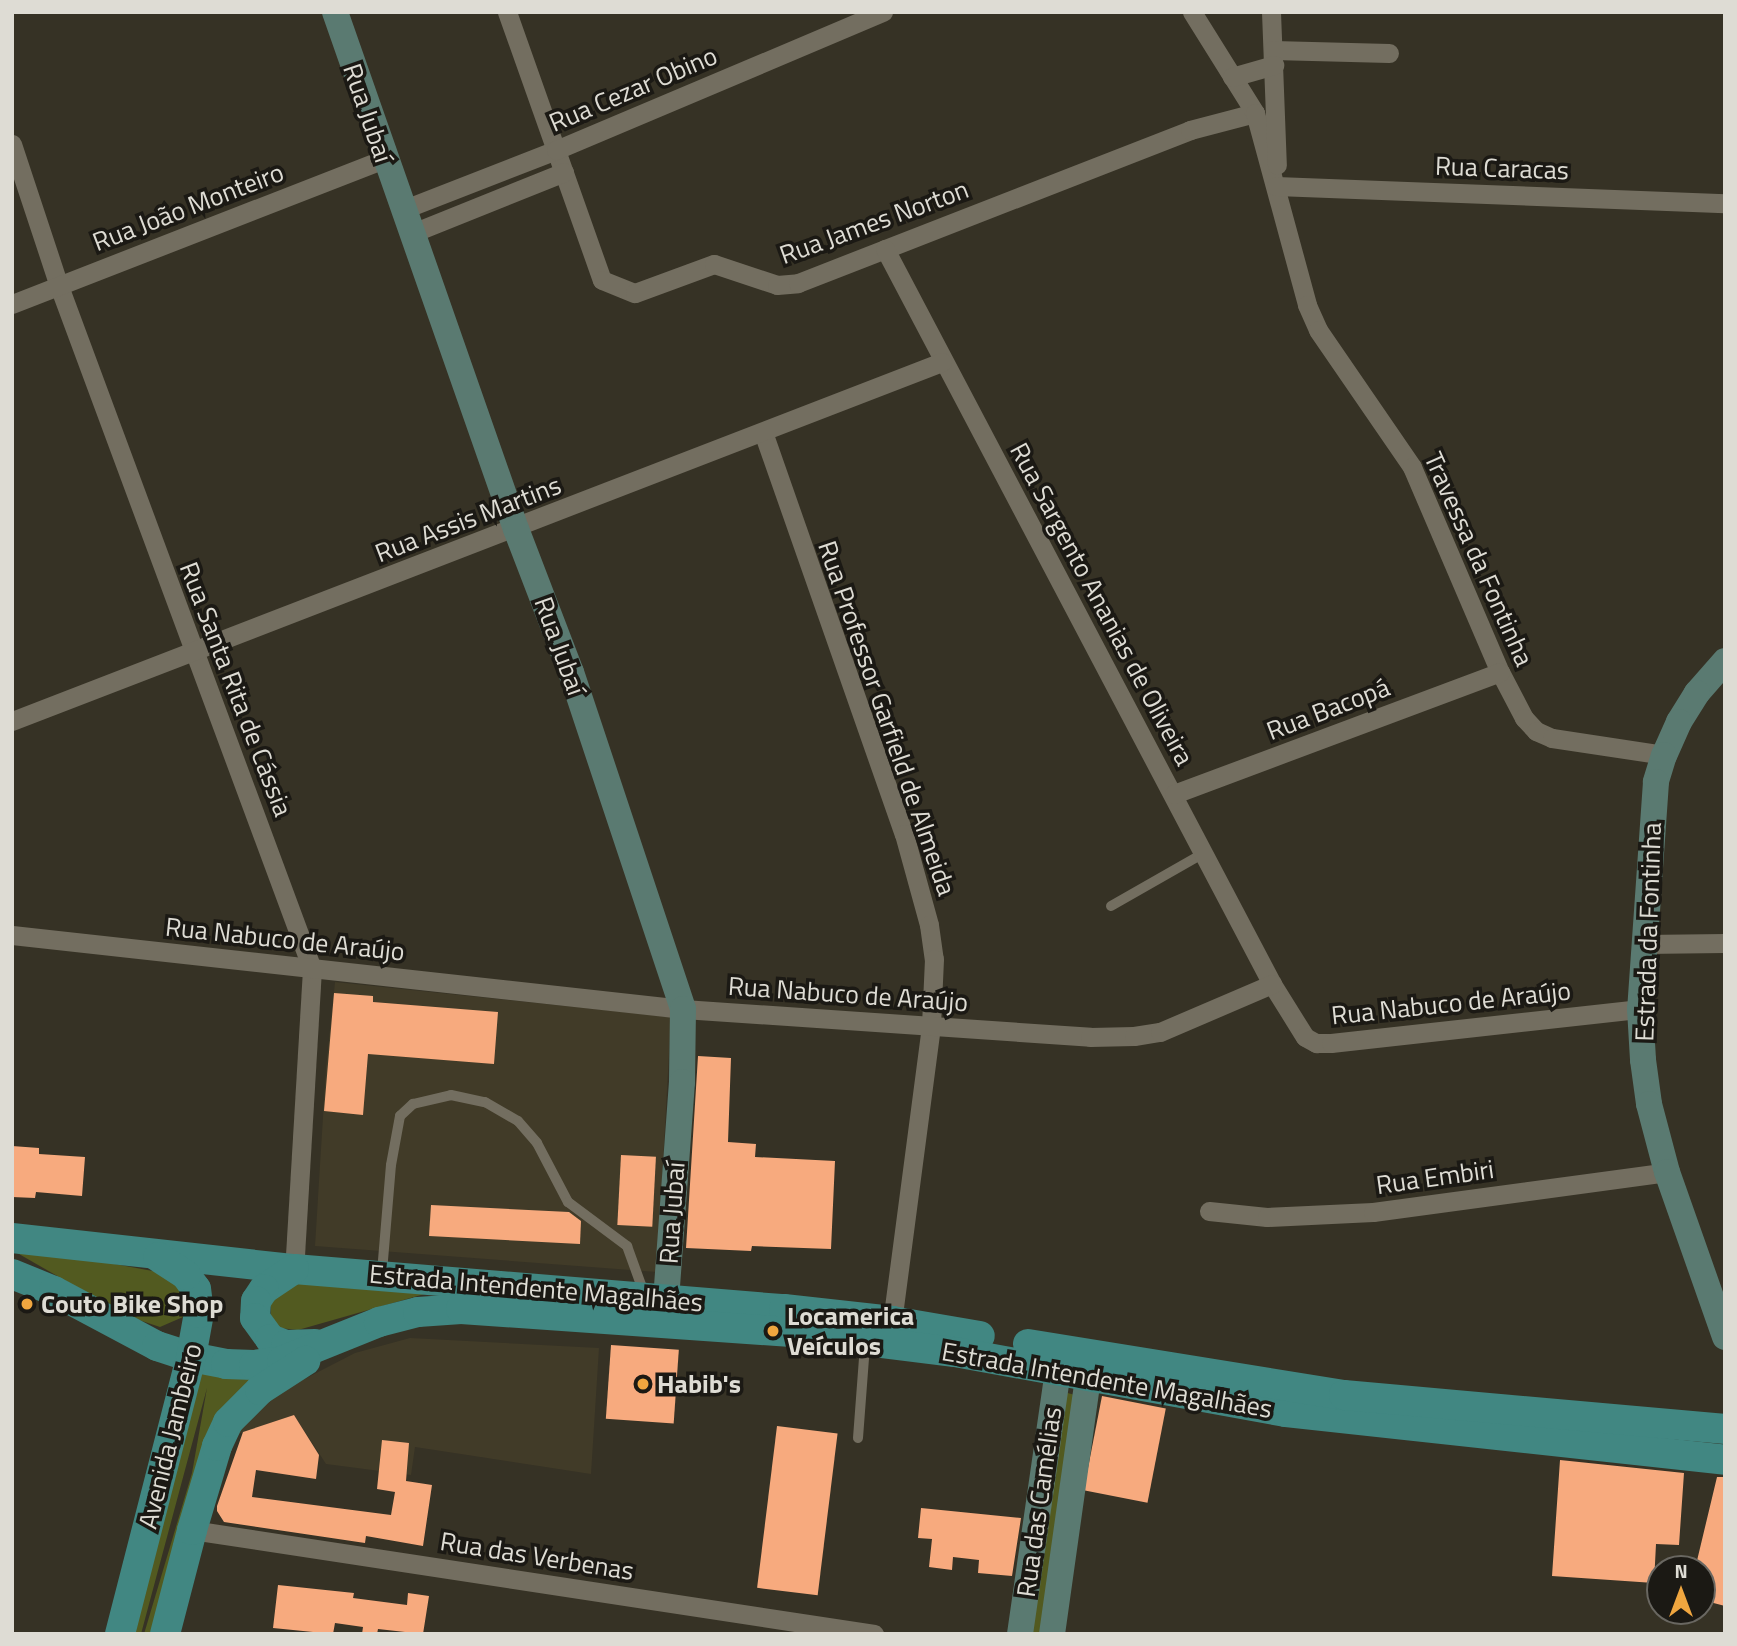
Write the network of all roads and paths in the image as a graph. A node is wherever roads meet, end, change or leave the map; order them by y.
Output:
1 (335, 12) edge
2 (507, 12) edge
3 (883, 12) edge
4 (1192, 12) edge
5 (1271, 12) edge
6 (1389, 53) dead end
7 (1274, 57) junction
8 (1232, 77) junction
9 (1255, 113) junction
10 (12, 145) edge
11 (556, 150) junction
12 (384, 159) junction
13 (564, 172) junction
14 (1275, 181) junction
15 (1725, 203) edge
16 (406, 222) junction
17 (885, 249) junction
18 (59, 286) junction
19 (12, 304) edge
20 (942, 362) junction
21 (763, 432) junction
22 (516, 529) junction
23 (193, 652) junction
24 (1725, 661) edge
25 (1500, 672) junction
26 (12, 721) edge
27 (1664, 755) junction
28 (1174, 794) junction
29 (1204, 853) junction
30 (1111, 906) dead end
31 (12, 935) edge
32 (1725, 943) edge
33 (1643, 944) junction
34 (312, 969) junction
35 (1272, 984) junction
36 (683, 1009) junction
37 (1640, 1009) junction
38 (931, 1026) junction
39 (1667, 1172) junction
40 (1209, 1211) dead end
41 (12, 1238) edge
42 (156, 1256) junction
43 (294, 1269) junction
44 (12, 1274) edge
45 (381, 1276) junction
46 (656, 1297) junction
47 (892, 1321) junction
48 (1725, 1337) edge
49 (865, 1341) junction
50 (334, 1342) junction
51 (191, 1357) junction
52 (1058, 1370) junction
53 (1088, 1377) junction
54 (1725, 1429) edge
55 (858, 1438) dead end
56 (1725, 1460) edge
57 (192, 1530) junction
58 (120, 1634) edge
59 (165, 1634) edge
60 (874, 1634) edge
61 (1020, 1634) edge
62 (1052, 1634) edge

1 - 12 street, Rua Jubaí
2 - 11 street, Rua James Norton
3 - 11 street, Rua Cezar Obino
4 - 8 street, Travessa da Fontinha
5 - 7 street, Travessa da Fontinha
6 - 7 street
7 - 8 street
7 - 14 street, Travessa da Fontinha
8 - 9 street, Travessa da Fontinha
9 - 14 street, Travessa da Fontinha
9 - 17 street, Rua James Norton
10 - 18 street, Rua Santa Rita de Cássia
11 - 13 street, Rua James Norton
11 - 16 street, Rua Cezar Obino
12 - 16 street, Rua Jubaí
12 - 18 street, Rua João Monteiro
13 - 16 street, Rua Cezar Obino
13 - 17 street, Rua James Norton
14 - 15 street, Rua Caracas
14 - 25 street, Travessa da Fontinha
16 - 22 street, Rua Jubaí
17 - 20 street, Rua Sargento Ananias de Oliveira
18 - 19 street, Rua João Monteiro
18 - 23 street, Rua Santa Rita de Cássia
20 - 21 street, Rua Assis Martins
20 - 28 street, Rua Sargento Ananias de Oliveira
21 - 22 street, Rua Assis Martins
21 - 38 street, Rua Professor Garfield de Almeida
22 - 23 street, Rua Assis Martins
22 - 36 street, Rua Jubaí
23 - 26 street, Rua Assis Martins
23 - 34 street, Rua Santa Rita de Cássia
24 - 27 street, Estrada da Fontinha
25 - 27 street, Travessa da Fontinha
25 - 28 street, Rua Bacopá
27 - 33 street, Estrada da Fontinha
28 - 29 street, Rua Sargento Ananias de Oliveira
29 - 30 lane
29 - 35 street, Rua Sargento Ananias de Oliveira
31 - 34 street, Rua Nabuco de Araújo
32 - 33 street
33 - 37 street, Estrada da Fontinha
34 - 36 street, Rua Nabuco de Araújo
34 - 43 street, Rua Santa Rita de Cássia
35 - 37 street, Rua Nabuco de Araújo
35 - 38 street, Rua Nabuco de Araújo
36 - 38 street, Rua Nabuco de Araújo
36 - 46 street, Rua Jubaí
37 - 39 street, Estrada da Fontinha
38 - 47 street, Rua Professor Garfield de Almeida
39 - 40 street, Rua Embiri
39 - 48 street, Estrada da Fontinha
41 - 42 main road, Estrada Intendente Magalhães
42 - 43 main road, Estrada Intendente Magalhães
42 - 51 main road, Avenida Jambeiro
43 - 45 main road, Estrada Intendente Magalhães
43 - 50 main road
44 - 51 main road, Estrada Intendente Magalhães
45 - 46 main road, Estrada Intendente Magalhães
45 - 46 lane
46 - 47 main road, Estrada Intendente Magalhães
47 - 54 main road, Estrada Intendente Magalhães
49 - 50 main road, Estrada Intendente Magalhães
49 - 52 main road, Estrada Intendente Magalhães
49 - 55 lane
50 - 51 main road, Estrada Intendente Magalhães
50 - 57 main road, Avenida Jambeiro
51 - 58 main road, Avenida Jambeiro
52 - 53 main road, Estrada Intendente Magalhães
52 - 61 street, Rua das Camélias
53 - 56 main road, Estrada Intendente Magalhães
53 - 62 street, Rua das Camélias
57 - 59 main road, Avenida Jambeiro
57 - 60 street, Rua das Verbenas

